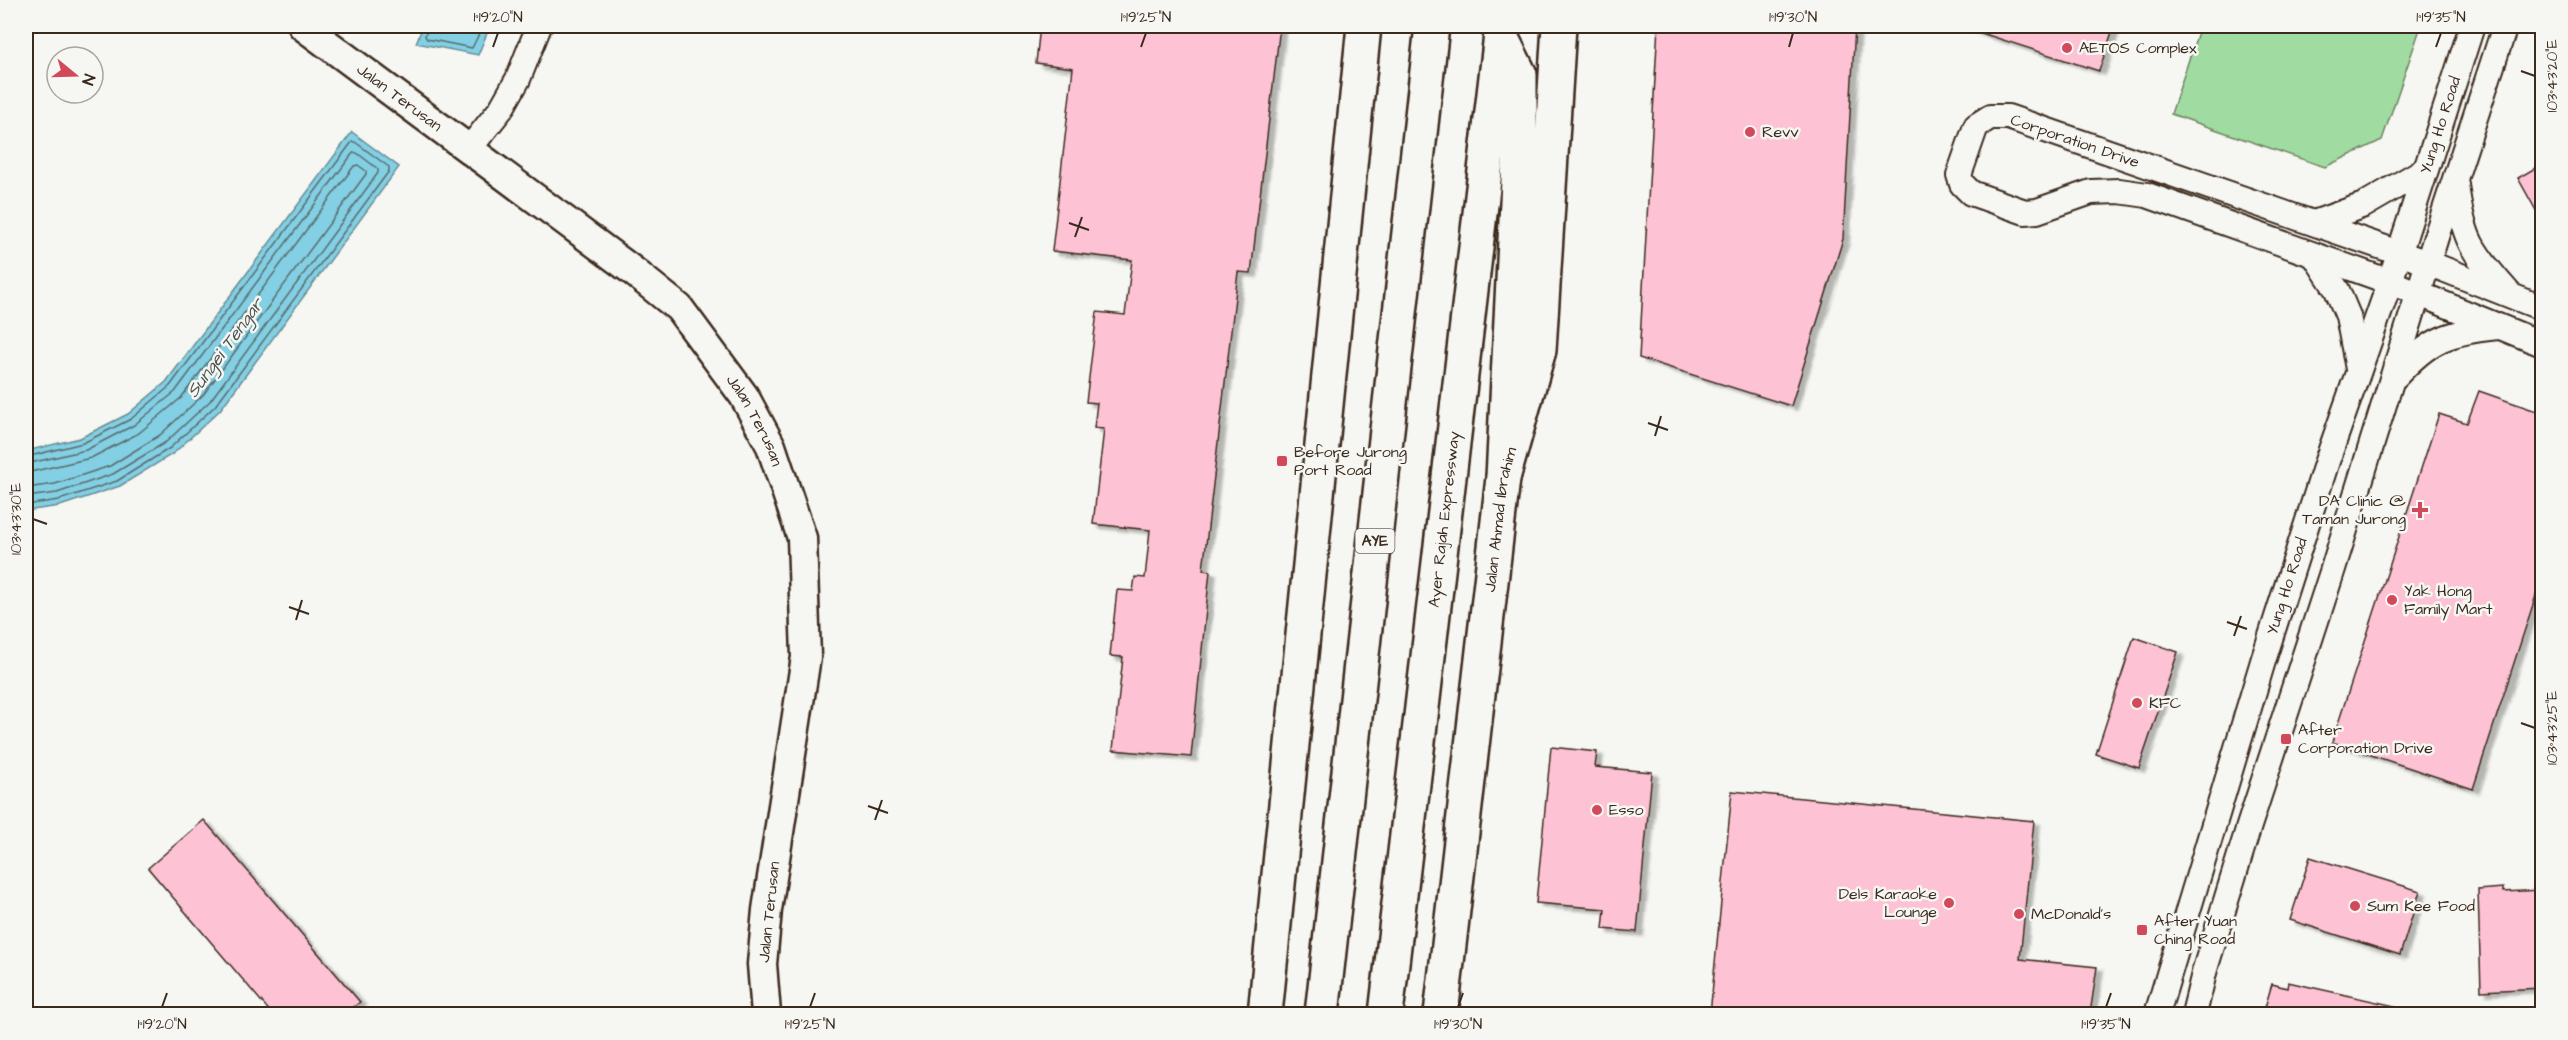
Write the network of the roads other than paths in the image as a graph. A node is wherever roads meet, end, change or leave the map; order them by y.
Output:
1 (303, 26) edge
2 (539, 26) edge
3 (1364, 26) edge
4 (1432, 26) edge
5 (1559, 26) edge
6 (2472, 26) edge
7 (2505, 26) edge
8 (1502, 31) edge
9 (469, 149) junction
10 (2426, 169) junction
11 (2455, 179) junction
12 (2314, 224) junction
13 (2399, 253) junction
14 (2315, 256) junction
15 (2428, 263) junction
16 (2390, 282) junction
17 (2419, 294) junction
18 (2510, 295) junction
19 (2542, 308) edge
20 (2501, 327) junction
21 (2542, 344) edge
22 (2358, 372) junction
23 (2392, 380) junction
24 (1503, 478) junction
25 (766, 1014) edge
26 (1265, 1014) edge
27 (1322, 1014) edge
28 (1386, 1014) edge
29 (1441, 1014) edge
30 (2157, 1014) edge
31 (2194, 1014) edge

1 - 9 street, Jalan Terusan
2 - 9 street
3 - 26 main road
4 - 27 main road, AYE
5 - 24 main road, Jalan Ahmad Ibrahim
6 - 10 street, Yung Ho Road
7 - 11 street, Yung Ho Road
8 - 24 main road
8 - 28 main road, Ayer Rajah Expressway
9 - 25 street, Jalan Terusan
10 - 12 street
10 - 13 street, Yung Ho Road
11 - 15 street, Yung Ho Road
11 - 18 street
12 - 13 street, Corporation Drive
12 - 14 street, Corporation Drive
13 - 15 street, Corporation Drive
13 - 16 street, Yung Ho Road
14 - 16 street, Corporation Drive
14 - 22 street
15 - 17 street, Yung Ho Road
15 - 18 street, Corporation Drive
16 - 17 street, Corporation Drive
16 - 22 street, Yung Ho Road
17 - 20 street, Corporation Drive
17 - 23 street, Yung Ho Road
18 - 19 street, Corporation Drive
20 - 21 street, Corporation Drive
20 - 23 street
22 - 30 street, Yung Ho Road
23 - 31 street, Yung Ho Road
24 - 29 main road, Jalan Ahmad Ibrahim

